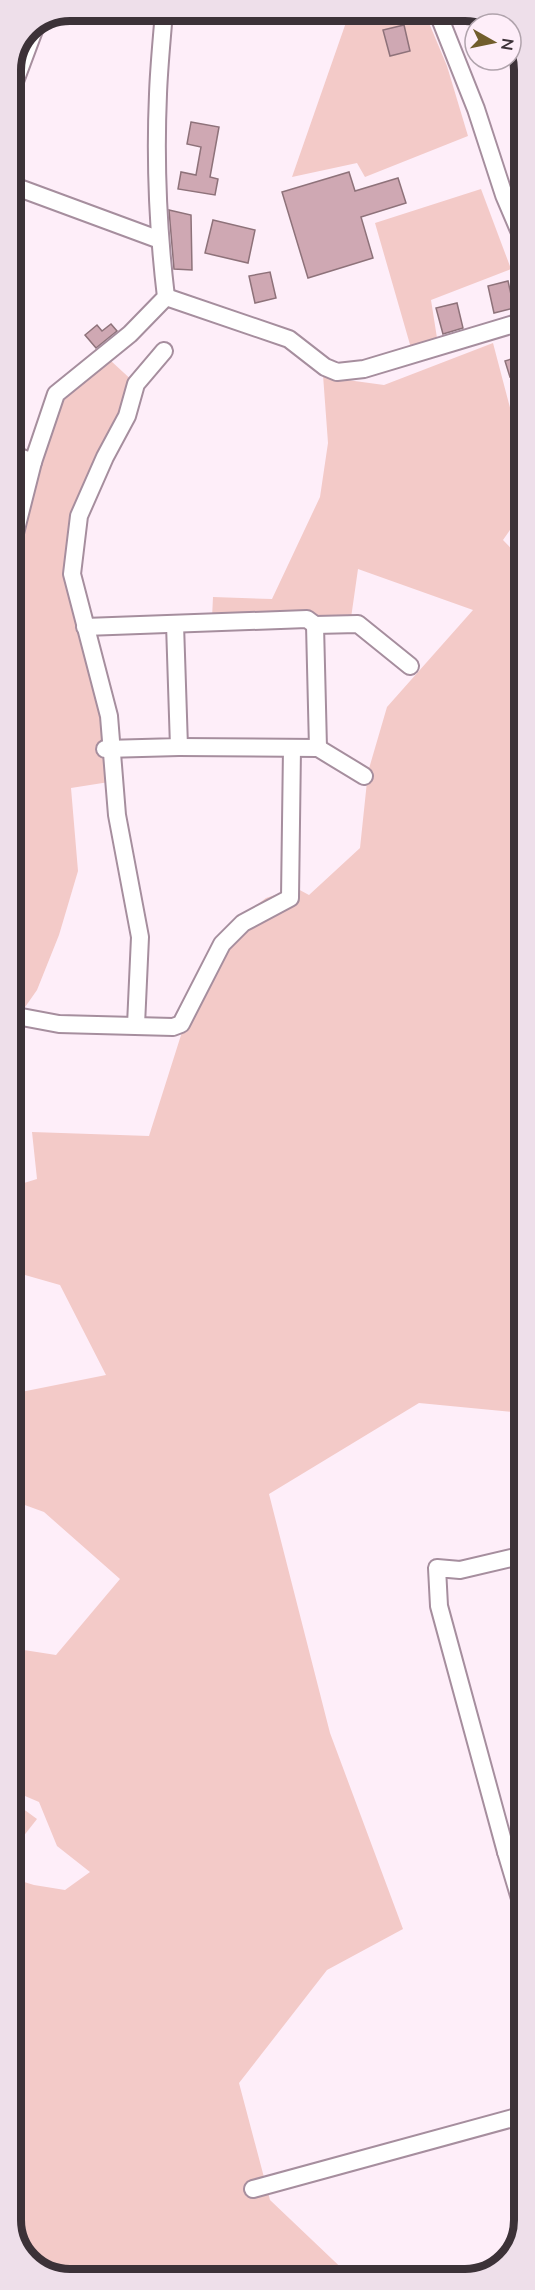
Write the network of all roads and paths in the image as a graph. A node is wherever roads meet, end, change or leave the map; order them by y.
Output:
1 (163, 21) edge
2 (441, 21) edge
3 (29, 43) edge
4 (22, 61) edge
5 (21, 189) edge
6 (514, 218) edge
7 (160, 240) junction
8 (166, 297) junction
9 (514, 324) edge
10 (164, 351) dead end
11 (21, 458) edge
12 (33, 462) junction
13 (21, 509) edge
14 (175, 624) junction
15 (315, 625) junction
16 (85, 627) junction
17 (411, 666) dead end
18 (179, 747) junction
19 (108, 748) junction
20 (292, 748) junction
21 (318, 748) junction
22 (364, 776) dead end
23 (21, 1017) edge
24 (136, 1025) junction
25 (514, 1557) edge
26 (514, 1849) edge
27 (506, 1852) junction
28 (514, 1879) edge
29 (514, 2118) edge
30 (253, 2189) dead end

1 - 7 street
2 - 6 street
3 - 4 street
5 - 7 street
7 - 8 street
8 - 9 street
8 - 12 street
10 - 16 street
11 - 12 street
12 - 13 street
14 - 15 street
14 - 16 street
14 - 18 street
15 - 17 street
15 - 21 street
16 - 19 street
18 - 19 street
18 - 20 street
19 - 24 street
20 - 21 street
20 - 24 street
21 - 22 street
23 - 24 street
25 - 27 street
26 - 27 street
27 - 28 street
29 - 30 street

